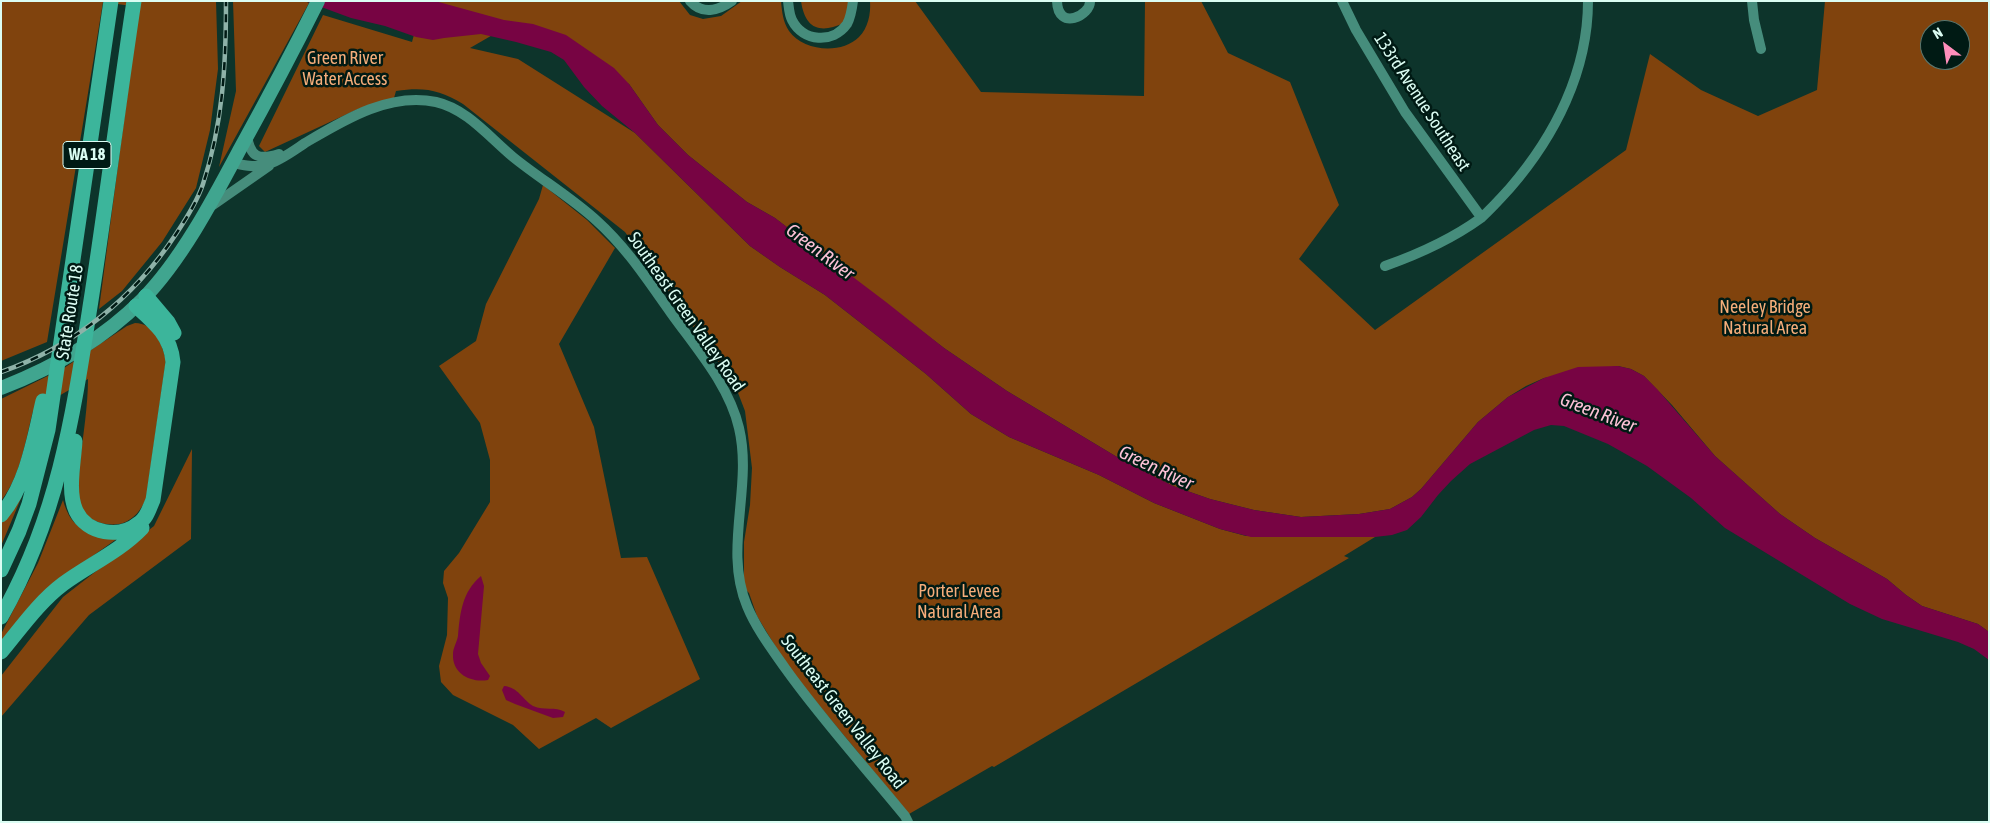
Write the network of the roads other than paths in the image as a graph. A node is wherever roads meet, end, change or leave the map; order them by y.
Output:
1 (111, 1) edge
2 (134, 1) edge
3 (318, 1) edge
4 (690, 1) edge
5 (732, 1) edge
6 (788, 1) edge
7 (853, 1) edge
8 (1057, 1) edge
9 (1090, 1) edge
10 (1342, 1) edge
11 (1588, 1) edge
12 (1752, 1) edge
13 (1761, 48) dead end
14 (248, 135) junction
15 (306, 143) junction
16 (274, 162) junction
17 (232, 163) junction
18 (207, 210) junction
19 (1481, 218) junction
20 (1386, 266) dead end
21 (141, 301) junction
22 (1, 388) edge
23 (79, 391) junction
24 (47, 402) junction
25 (1, 514) edge
26 (1, 570) edge
27 (1, 617) edge
28 (1, 652) edge
29 (908, 822) edge

1 - 24 highway, State Route 18 / WA 18
2 - 23 highway, State Route 18 / WA 18
3 - 14 main road
4 - 5 street
6 - 7 street
8 - 9 street
10 - 19 street, 133rd Avenue Southeast
11 - 19 street
12 - 13 street
14 - 15 street
14 - 17 main road
15 - 16 street, Southeast Green Valley Road
15 - 29 street, Southeast Green Valley Road
16 - 17 street, Southeast Green Valley Road
16 - 18 street
17 - 18 main road
18 - 21 main road
19 - 20 street
21 - 22 main road
21 - 23 highway
21 - 28 highway
23 - 27 highway
24 - 25 highway
24 - 26 highway

